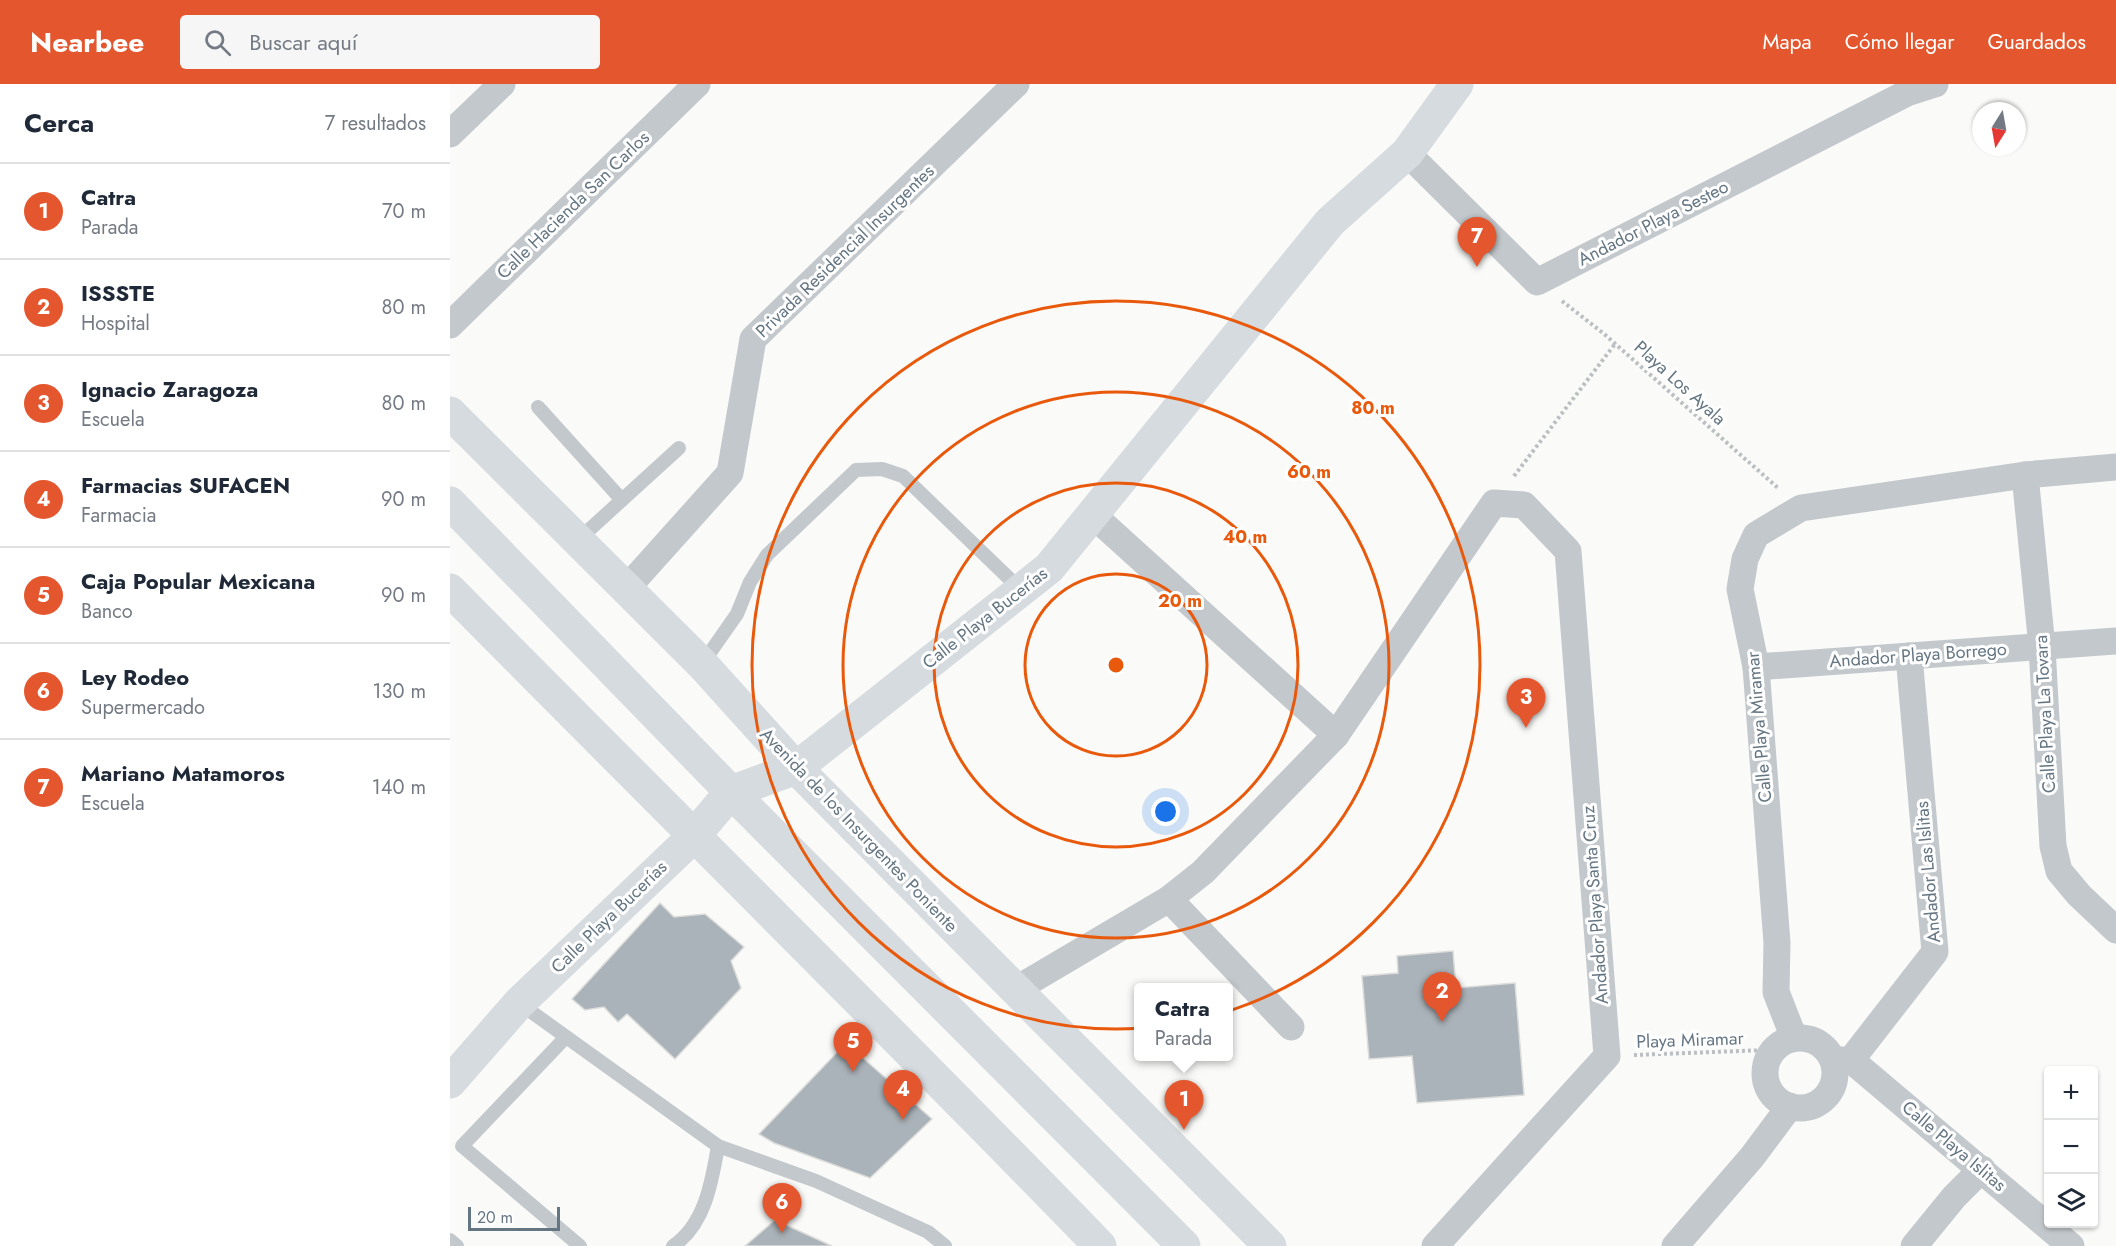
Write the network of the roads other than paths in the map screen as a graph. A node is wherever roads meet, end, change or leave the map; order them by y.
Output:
1 (502, 84) edge
2 (697, 84) edge
3 (1016, 84) edge
4 (1457, 84) edge
5 (1935, 84) edge
6 (450, 134) edge
7 (1407, 153) junction
8 (450, 325) edge
9 (538, 407) dead end
10 (450, 413) edge
11 (679, 448) dead end
12 (2116, 467) edge
13 (2025, 475) junction
14 (622, 500) junction
15 (450, 503) edge
16 (1094, 516) junction
17 (578, 540) junction
18 (626, 589) junction
19 (450, 590) edge
20 (1021, 590) junction
21 (2116, 641) edge
22 (2042, 646) junction
23 (1909, 656) junction
24 (702, 664) junction
25 (1756, 667) junction
26 (1336, 735) junction
27 (796, 768) junction
28 (731, 792) junction
29 (693, 837) junction
30 (1169, 899) junction
31 (2116, 930) edge
32 (1015, 990) junction
33 (519, 1003) junction
34 (1292, 1027) dead end
35 (566, 1037) junction
36 (1784, 1044) junction
37 (1841, 1060) junction
38 (450, 1082) edge
39 (1790, 1106) junction
40 (718, 1146) junction
41 (1982, 1169) junction
42 (450, 1240) edge
43 (457, 1246) edge
44 (580, 1246) edge
45 (672, 1246) edge
46 (945, 1246) edge
47 (1100, 1246) edge
48 (1184, 1246) edge
49 (1270, 1246) edge
50 (1435, 1246) edge
51 (1675, 1246) edge
52 (1914, 1246) edge
53 (2072, 1246) edge

1 - 6 street
2 - 8 street, Calle Hacienda San Carlos
3 - 18 street, Privada Residencial Insurgentes
4 - 7 main road, Calle Playa Bucerías
5 - 7 street, Andador Playa Sesteo
7 - 16 main road, Calle Playa Bucerías
9 - 14 lane
10 - 17 main road, Avenida de los Insurgentes Poniente
11 - 14 lane
12 - 13 street, Calle Playa Miramar
13 - 22 street, Calle Playa La Tovara
13 - 25 street, Calle Playa Miramar
14 - 17 lane
15 - 28 main road
16 - 20 main road, Calle Playa Bucerías
16 - 26 street
17 - 18 main road, Avenida de los Insurgentes Poniente
18 - 24 main road, Avenida de los Insurgentes Poniente
19 - 29 main road
20 - 24 lane
20 - 27 main road, Calle Playa Bucerías
21 - 22 street, Andador Playa Borrego
22 - 23 street, Andador Playa Borrego
22 - 31 street, Calle Playa La Tovara
23 - 25 street, Andador Playa Borrego
23 - 37 street, Andador Las Islitas
24 - 27 main road, Avenida de los Insurgentes Poniente
25 - 36 street, Calle Playa Miramar
26 - 30 street
26 - 50 street, Andador Playa Santa Cruz
27 - 28 main road, Calle Playa Bucerías
27 - 32 main road, Avenida de los Insurgentes Poniente
28 - 29 main road, Calle Playa Bucerías
28 - 48 main road
29 - 33 main road, Calle Playa Bucerías
29 - 47 main road
30 - 32 street
30 - 34 street
32 - 49 main road, Avenida de los Insurgentes Poniente
33 - 35 lane
33 - 38 main road, Calle Playa Bucerías
35 - 40 lane
35 - 44 lane
36 - 37 street
36 - 39 street
37 - 39 street
37 - 41 street, Calle Playa Islitas
39 - 51 street
40 - 45 lane
40 - 46 lane
41 - 52 street
41 - 53 street, Calle Playa Islitas
42 - 43 lane

